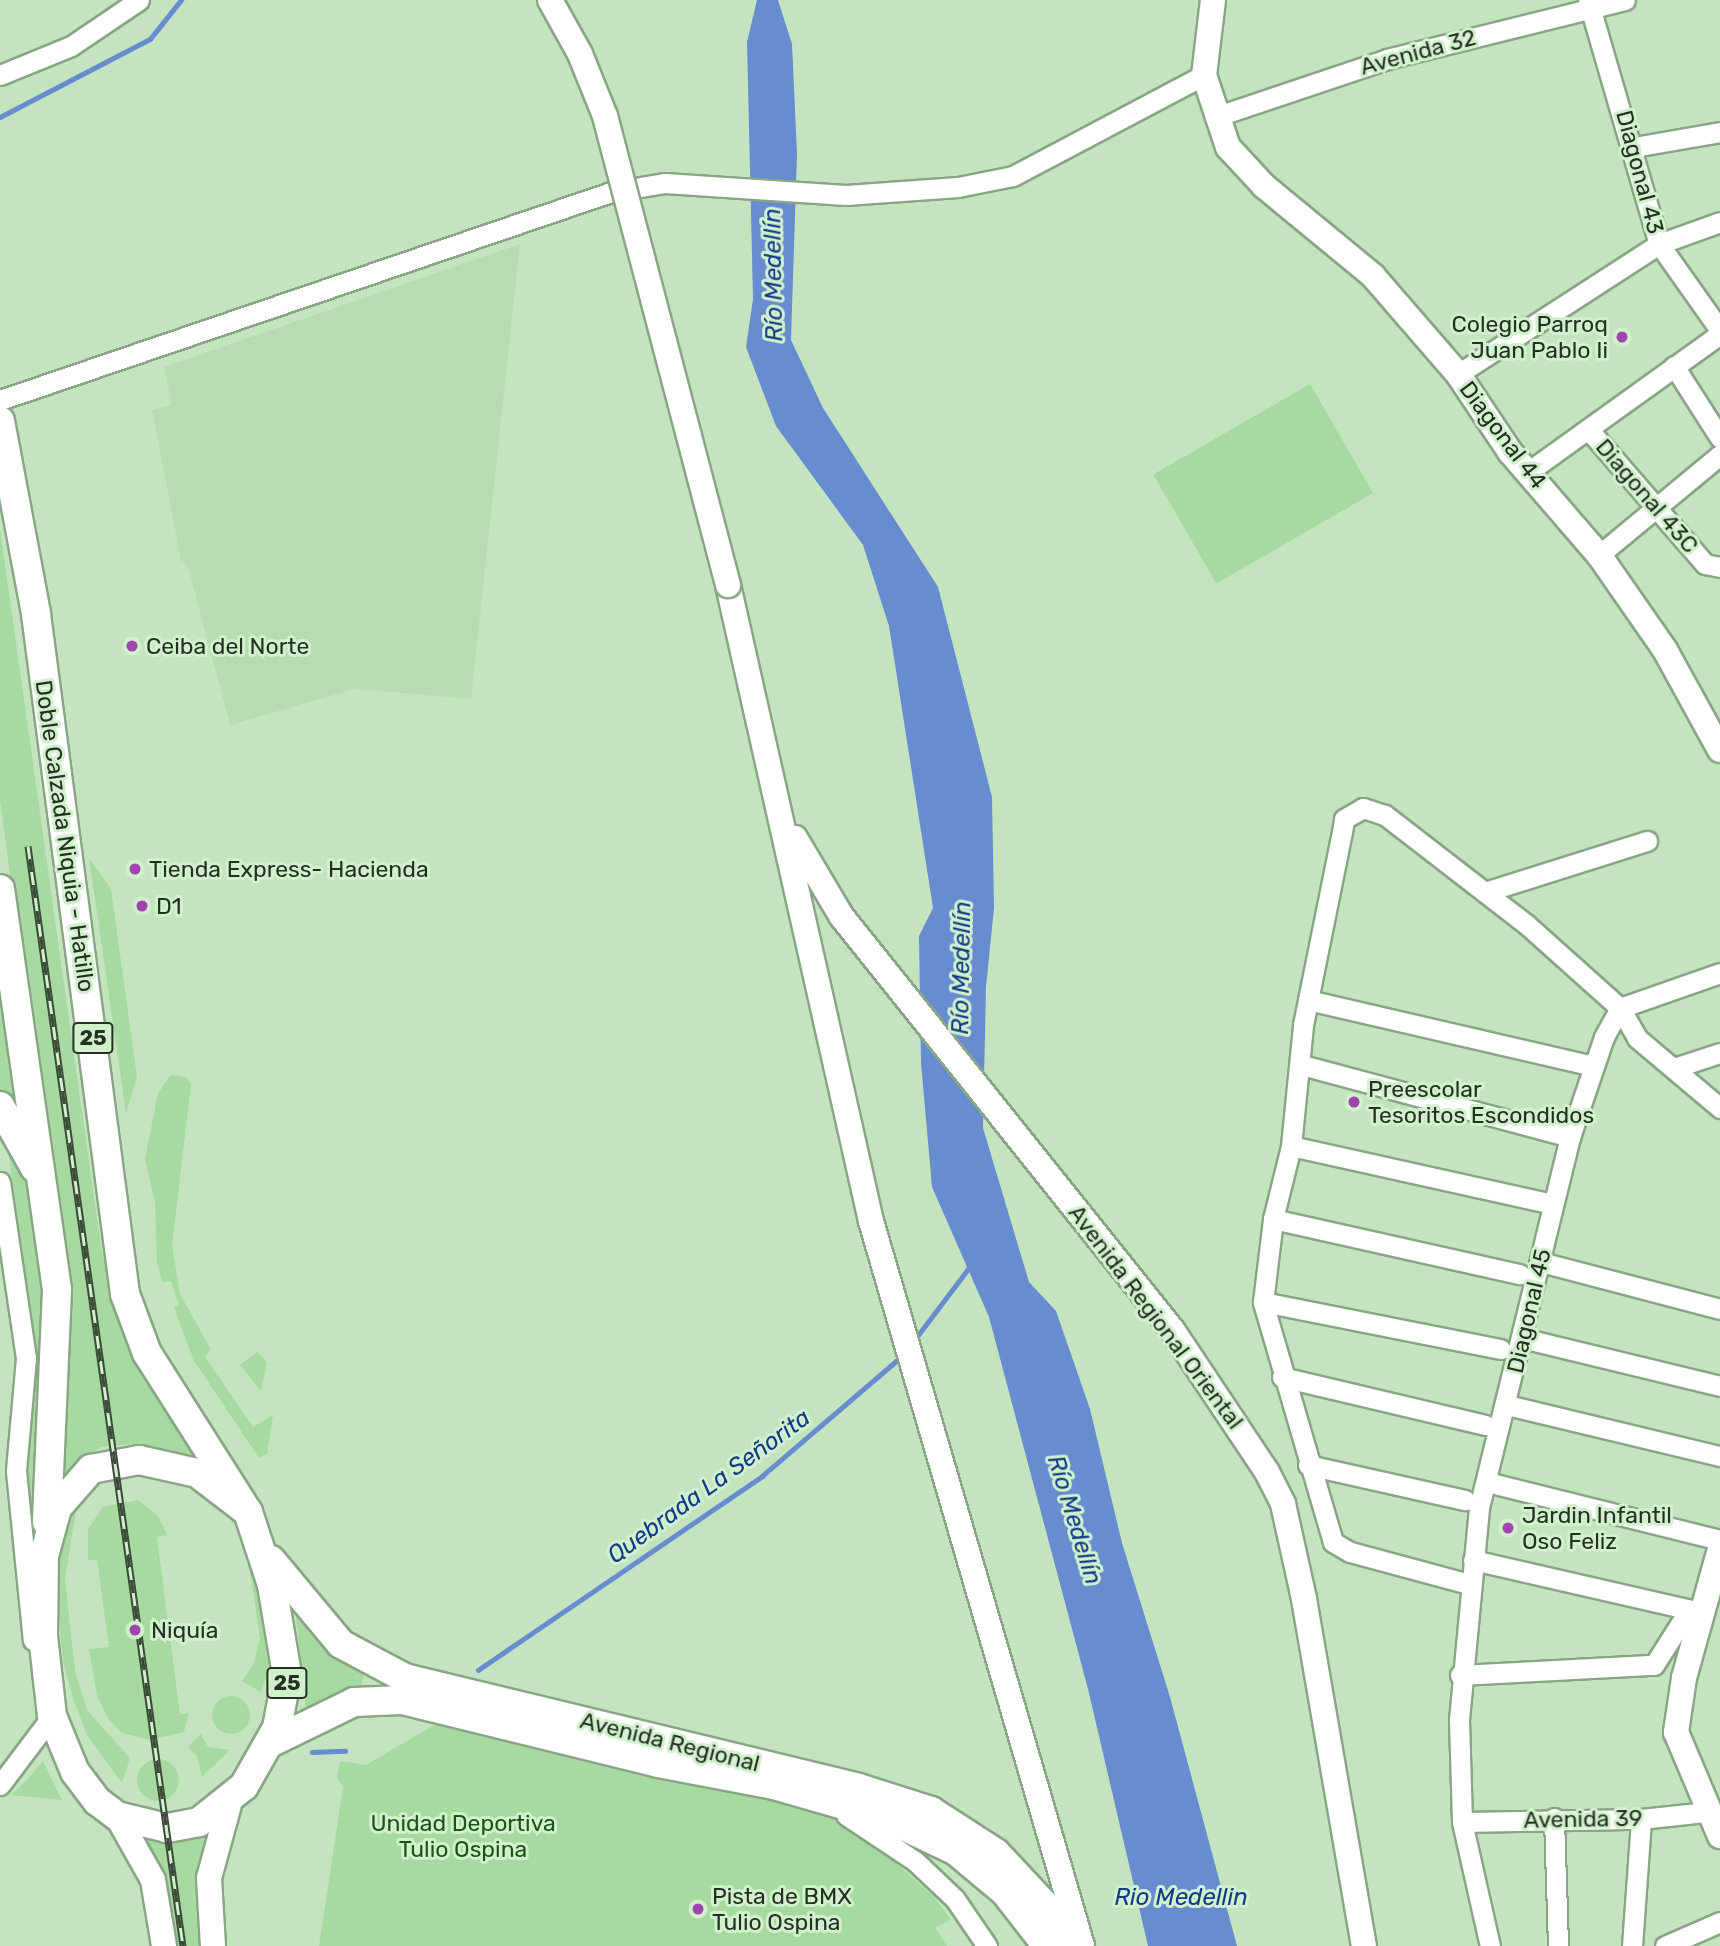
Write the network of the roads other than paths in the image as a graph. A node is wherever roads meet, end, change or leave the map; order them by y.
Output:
1 (139, 0) edge
2 (550, 0) edge
3 (1213, 0) edge
4 (1625, 0) edge
5 (1590, 3) edge
6 (0, 75) edge
7 (1204, 75) junction
8 (1215, 117) junction
9 (1720, 132) edge
10 (1634, 147) junction
11 (1720, 222) edge
12 (1659, 244) junction
13 (1720, 332) edge
14 (1674, 366) junction
15 (1458, 374) junction
16 (0, 400) edge
17 (0, 421) edge
18 (1588, 429) junction
19 (1720, 438) edge
20 (1720, 456) edge
21 (1528, 472) junction
22 (1658, 510) junction
23 (1599, 555) junction
24 (1713, 566) edge
25 (1720, 750) edge
26 (778, 806) junction
27 (1647, 841) dead end
28 (0, 889) edge
29 (1485, 892) junction
30 (1720, 974) edge
31 (1308, 1000) junction
32 (1620, 1008) junction
33 (1720, 1053) edge
34 (1302, 1065) junction
35 (1593, 1066) junction
36 (1674, 1068) junction
37 (0, 1106) edge
38 (1720, 1108) edge
39 (1570, 1137) junction
40 (1291, 1146) junction
41 (0, 1182) edge
42 (44, 1182) junction
43 (1553, 1204) junction
44 (1273, 1219) junction
45 (1541, 1262) junction
46 (1520, 1274) dead end
47 (1263, 1302) junction
48 (1720, 1309) edge
49 (1522, 1338) junction
50 (1500, 1349) dead end
51 (1282, 1377) junction
52 (1720, 1386) edge
53 (1507, 1405) junction
54 (1485, 1425) dead end
55 (1720, 1456) edge
56 (1308, 1465) junction
57 (1487, 1482) junction
58 (1465, 1500) dead end
59 (248, 1512) junction
60 (1720, 1540) edge
61 (46, 1543) junction
62 (262, 1548) junction
63 (1720, 1549) edge
64 (1473, 1560) junction
65 (1469, 1584) junction
66 (1696, 1611) junction
67 (1460, 1675) junction
68 (51, 1704) junction
69 (270, 1743) junction
70 (0, 1785) edge
71 (774, 1785) junction
72 (230, 1801) junction
73 (1705, 1811) junction
74 (117, 1816) junction
75 (1554, 1818) junction
76 (1641, 1819) junction
77 (1462, 1822) junction
78 (1720, 1836) edge
79 (1720, 1922) edge
80 (164, 1946) edge
81 (213, 1946) edge
82 (987, 1946) edge
83 (1047, 1946) edge
84 (1074, 1946) edge
85 (1082, 1946) edge
86 (1364, 1946) edge
87 (1490, 1946) edge
88 (1558, 1946) edge
89 (1632, 1946) edge
90 (1665, 1946) edge

1 - 6 street
2 - 26 main road, bridge
3 - 7 main road, Diagonal 44
4 - 5 street, Avenida 32
5 - 8 street, Avenida 32
5 - 10 street, Diagonal 43
7 - 8 main road, Diagonal 44
7 - 16 street
8 - 15 main road, Diagonal 44
9 - 10 street
10 - 12 street, Diagonal 43
11 - 12 street
12 - 13 street, Diagonal 43
12 - 15 street
13 - 14 street
14 - 18 street
14 - 19 street
15 - 21 main road, Diagonal 44
17 - 59 highway, Doble Calzada Niquia - Hatillo / 25
18 - 21 street
18 - 22 street, Diagonal 43C
20 - 22 street
21 - 23 main road, Diagonal 44
22 - 23 street
22 - 24 street, Diagonal 43C
23 - 25 main road, Diagonal 44
26 - 85 main road
26 - 86 main road, Avenida Regional Oriental
27 - 29 street
28 - 42 highway, 25
29 - 31 street
29 - 32 street
30 - 32 street
31 - 34 street
31 - 35 street
32 - 35 street, Diagonal 45
32 - 36 street
33 - 36 street
34 - 39 street
34 - 40 street
35 - 39 street, Diagonal 45
36 - 38 street
37 - 42 highway
39 - 43 street, Diagonal 45
40 - 43 street
40 - 44 street
41 - 68 street
42 - 61 highway, 25
43 - 45 street, Diagonal 45
44 - 46 street
44 - 47 street
45 - 48 street
45 - 49 street, Diagonal 45
47 - 50 street
47 - 51 street
49 - 52 street
49 - 53 street, Diagonal 45
51 - 54 street
51 - 56 street
53 - 55 street
53 - 57 street, Diagonal 45
56 - 58 street
56 - 65 street
57 - 60 street
57 - 64 street, Diagonal 45
59 - 61 highway, 25
59 - 62 highway, 25
61 - 68 highway, 25
62 - 69 highway, 25
62 - 84 highway, Avenida Regional / 25
63 - 66 main road
64 - 65 street, Diagonal 45
64 - 66 street
65 - 67 street, Diagonal 45
66 - 67 street
66 - 73 main road
67 - 77 street, Diagonal 45
68 - 70 street
68 - 74 highway, 25
69 - 71 highway, Avenida Regional / 25
69 - 72 highway, 25
71 - 82 street
71 - 83 highway, Avenida Regional / 25
72 - 74 highway, 25
72 - 81 main road
73 - 76 street, Avenida 39
73 - 78 main road
74 - 80 main road
75 - 76 street, Avenida 39
75 - 77 street, Avenida 39
75 - 88 street
76 - 89 street
77 - 87 street, Diagonal 45
79 - 90 street

